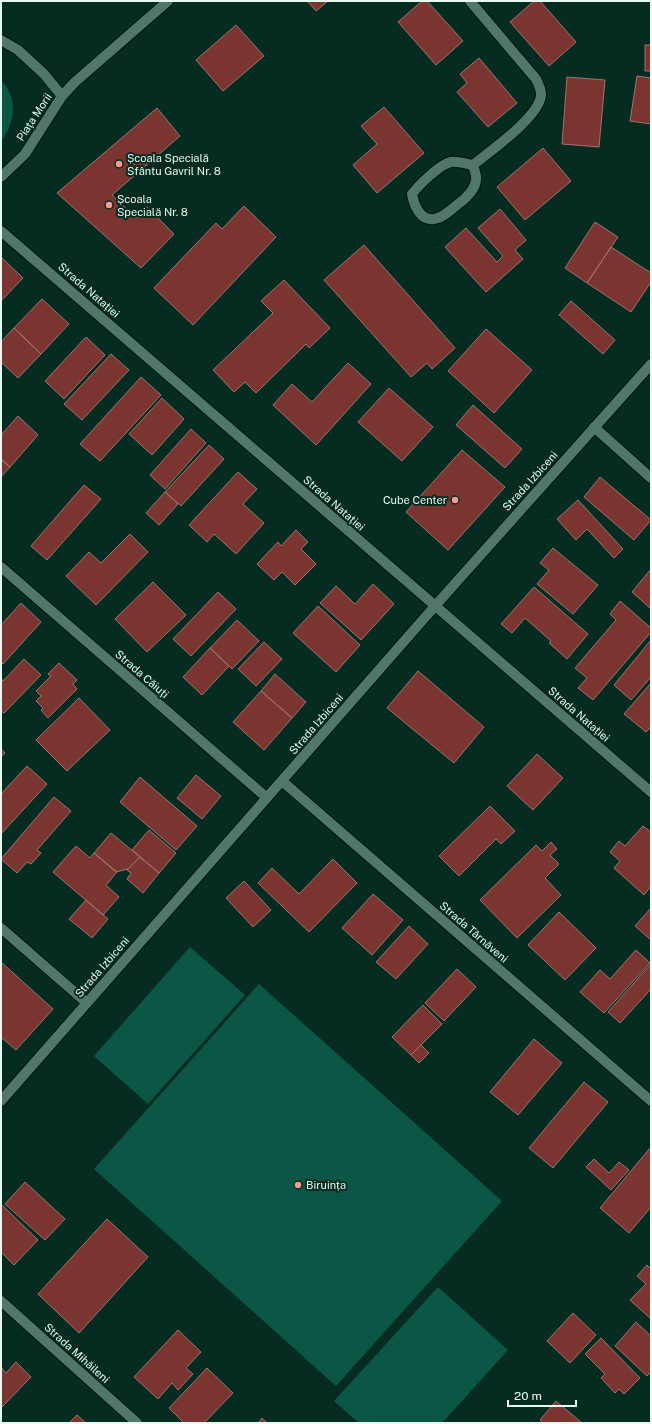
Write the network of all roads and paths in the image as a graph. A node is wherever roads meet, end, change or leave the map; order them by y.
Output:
1 (168, 1) edge
2 (470, 1) edge
3 (1, 40) edge
4 (62, 96) junction
5 (473, 165) junction
6 (1, 177) edge
7 (1, 230) edge
8 (651, 364) edge
9 (594, 427) junction
10 (651, 478) edge
11 (1, 567) edge
12 (434, 606) junction
13 (282, 781) junction
14 (651, 792) edge
15 (267, 798) junction
16 (1, 928) edge
17 (87, 1003) junction
18 (1, 1101) edge
19 (651, 1101) edge
20 (1, 1301) edge
21 (137, 1423) edge

1 - 4 street
2 - 5 street
3 - 4 street, Piața Morii
4 - 6 street, Piața Morii
5 - 5 street
7 - 12 street, Strada Natației
8 - 9 street, Strada Izbiceni
9 - 10 street
9 - 12 street, Strada Izbiceni
11 - 15 street, Strada Căiuți
12 - 13 street, Strada Izbiceni
12 - 14 street, Strada Natației
13 - 15 street, Strada Izbiceni
13 - 19 street, Strada Târnăveni
15 - 17 street, Strada Izbiceni
16 - 17 street
17 - 18 street, Strada Izbiceni
20 - 21 street, Strada Mihăileni

